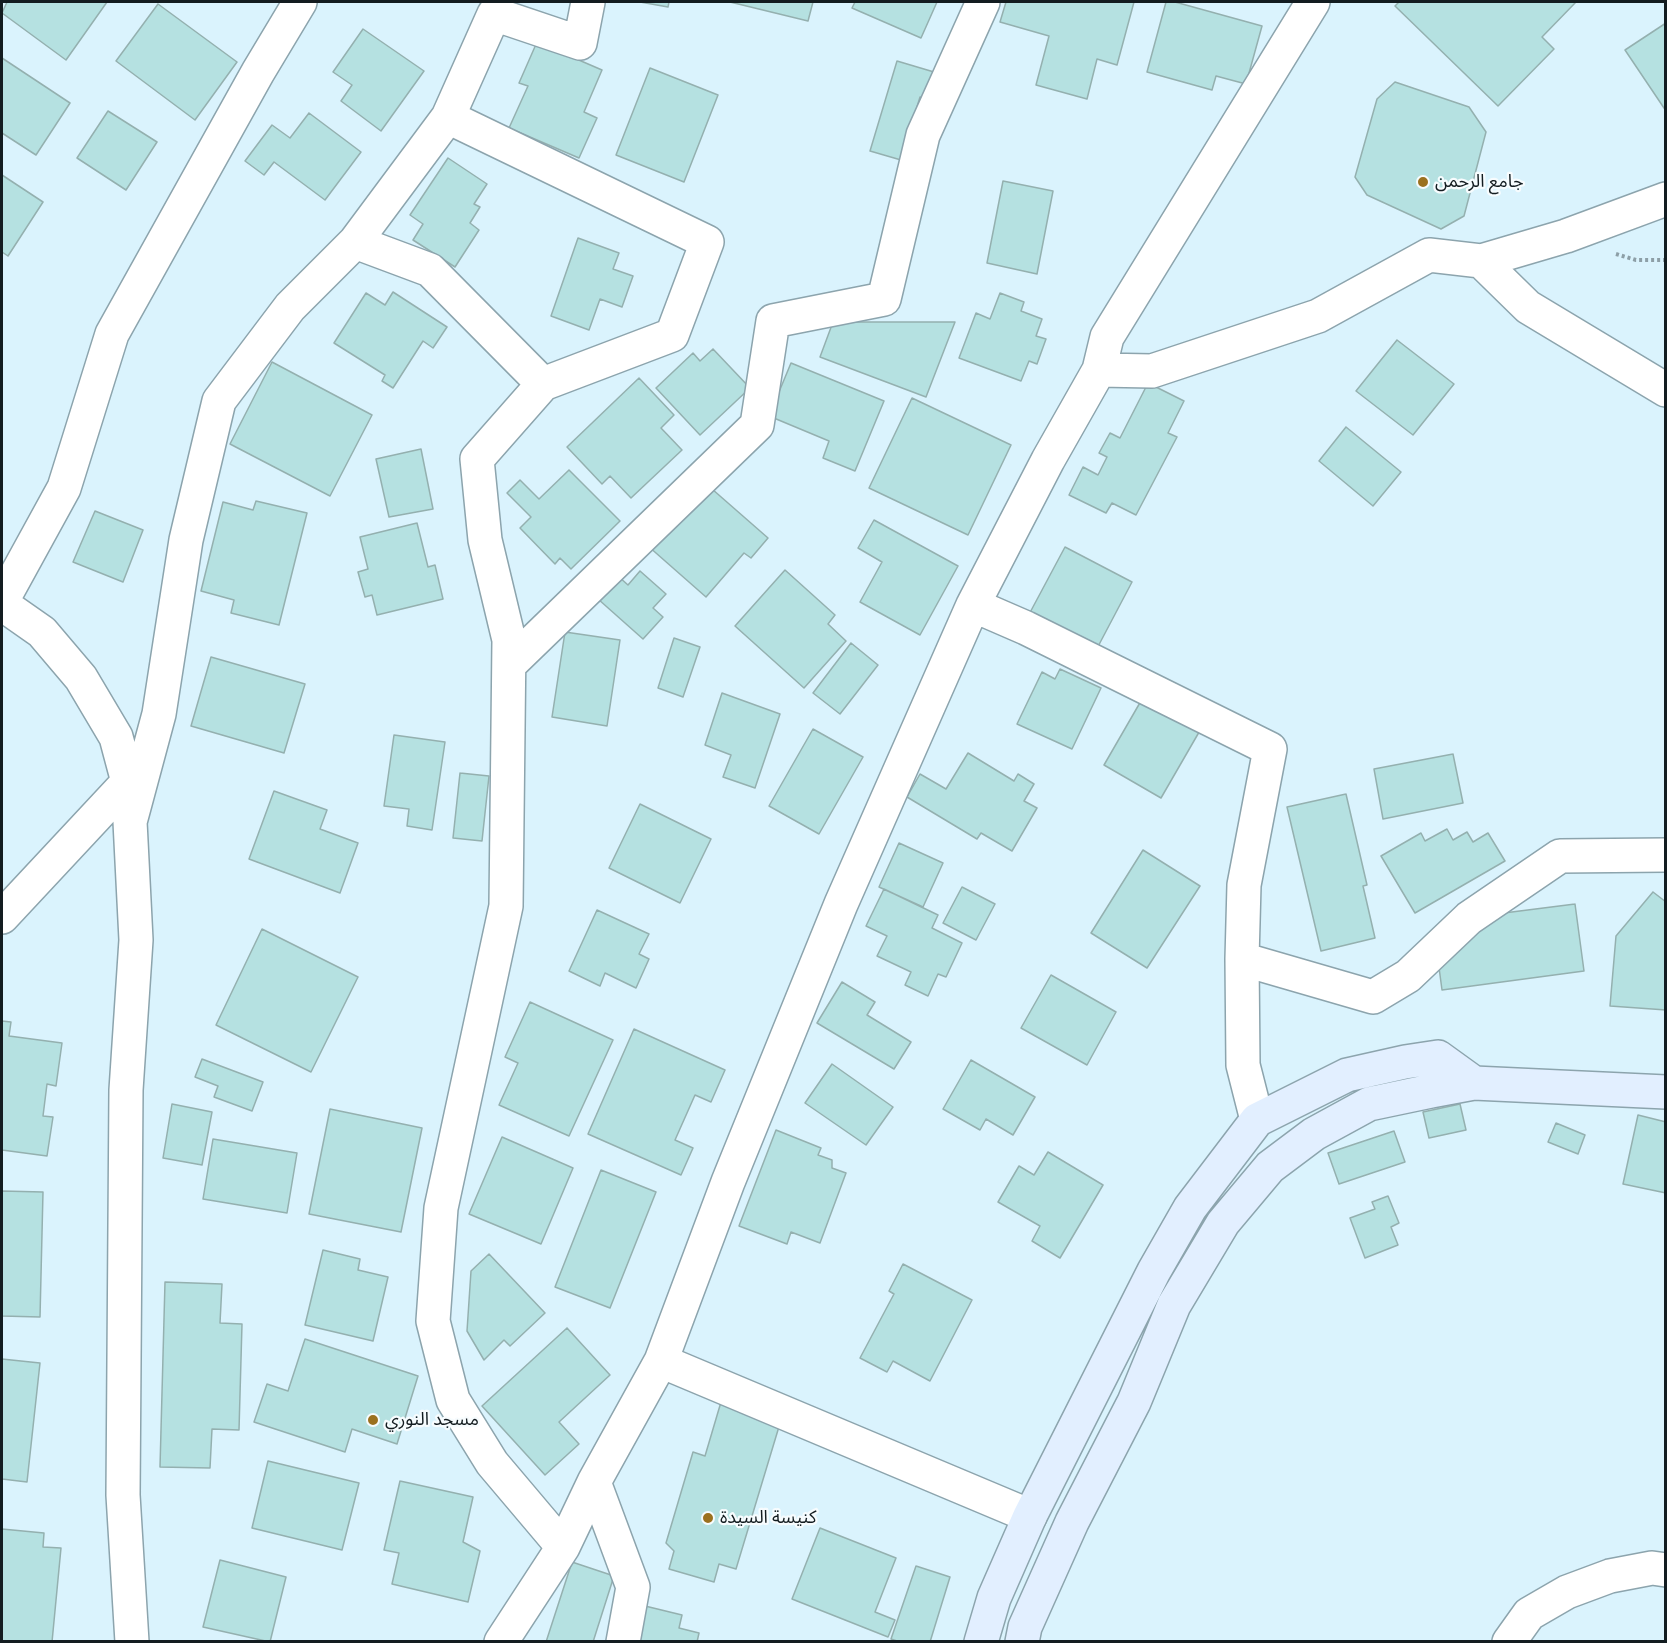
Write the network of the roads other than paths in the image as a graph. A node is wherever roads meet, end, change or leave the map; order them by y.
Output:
1 (300, 2) edge
2 (588, 2) edge
3 (983, 2) edge
4 (1311, 2) edge
5 (448, 117) junction
6 (1665, 199) edge
7 (355, 242) junction
8 (1480, 261) junction
9 (1099, 370) junction
10 (543, 384) junction
11 (1665, 390) edge
12 (2, 603) edge
13 (973, 605) junction
14 (509, 666) junction
15 (128, 782) junction
16 (130, 822) junction
17 (1665, 855) edge
18 (2, 917) edge
19 (1242, 959) junction
20 (1474, 1083) junction
21 (1665, 1092) edge
22 (1257, 1120) junction
23 (661, 1360) junction
24 (594, 1482) junction
25 (1030, 1516) junction
26 (563, 1547) junction
27 (1665, 1570) edge
28 (132, 1641) edge
29 (501, 1641) edge
30 (623, 1641) edge
31 (981, 1641) edge
32 (1022, 1641) edge
33 (1509, 1641) edge

1 - 12 street
2 - 5 street
3 - 14 street
4 - 9 street
5 - 7 street
5 - 10 street
6 - 8 street
7 - 10 street
7 - 16 street
8 - 9 street
8 - 11 street
9 - 13 street
10 - 14 street
12 - 15 street
13 - 19 street
13 - 23 street
14 - 26 street
15 - 16 street
15 - 18 street
16 - 28 street
17 - 19 street
19 - 22 street
20 - 21 main road
20 - 22 main road
20 - 32 main road
22 - 25 main road
23 - 24 street
23 - 25 street
24 - 26 street
24 - 30 street
25 - 31 main road
26 - 29 street
27 - 33 street

